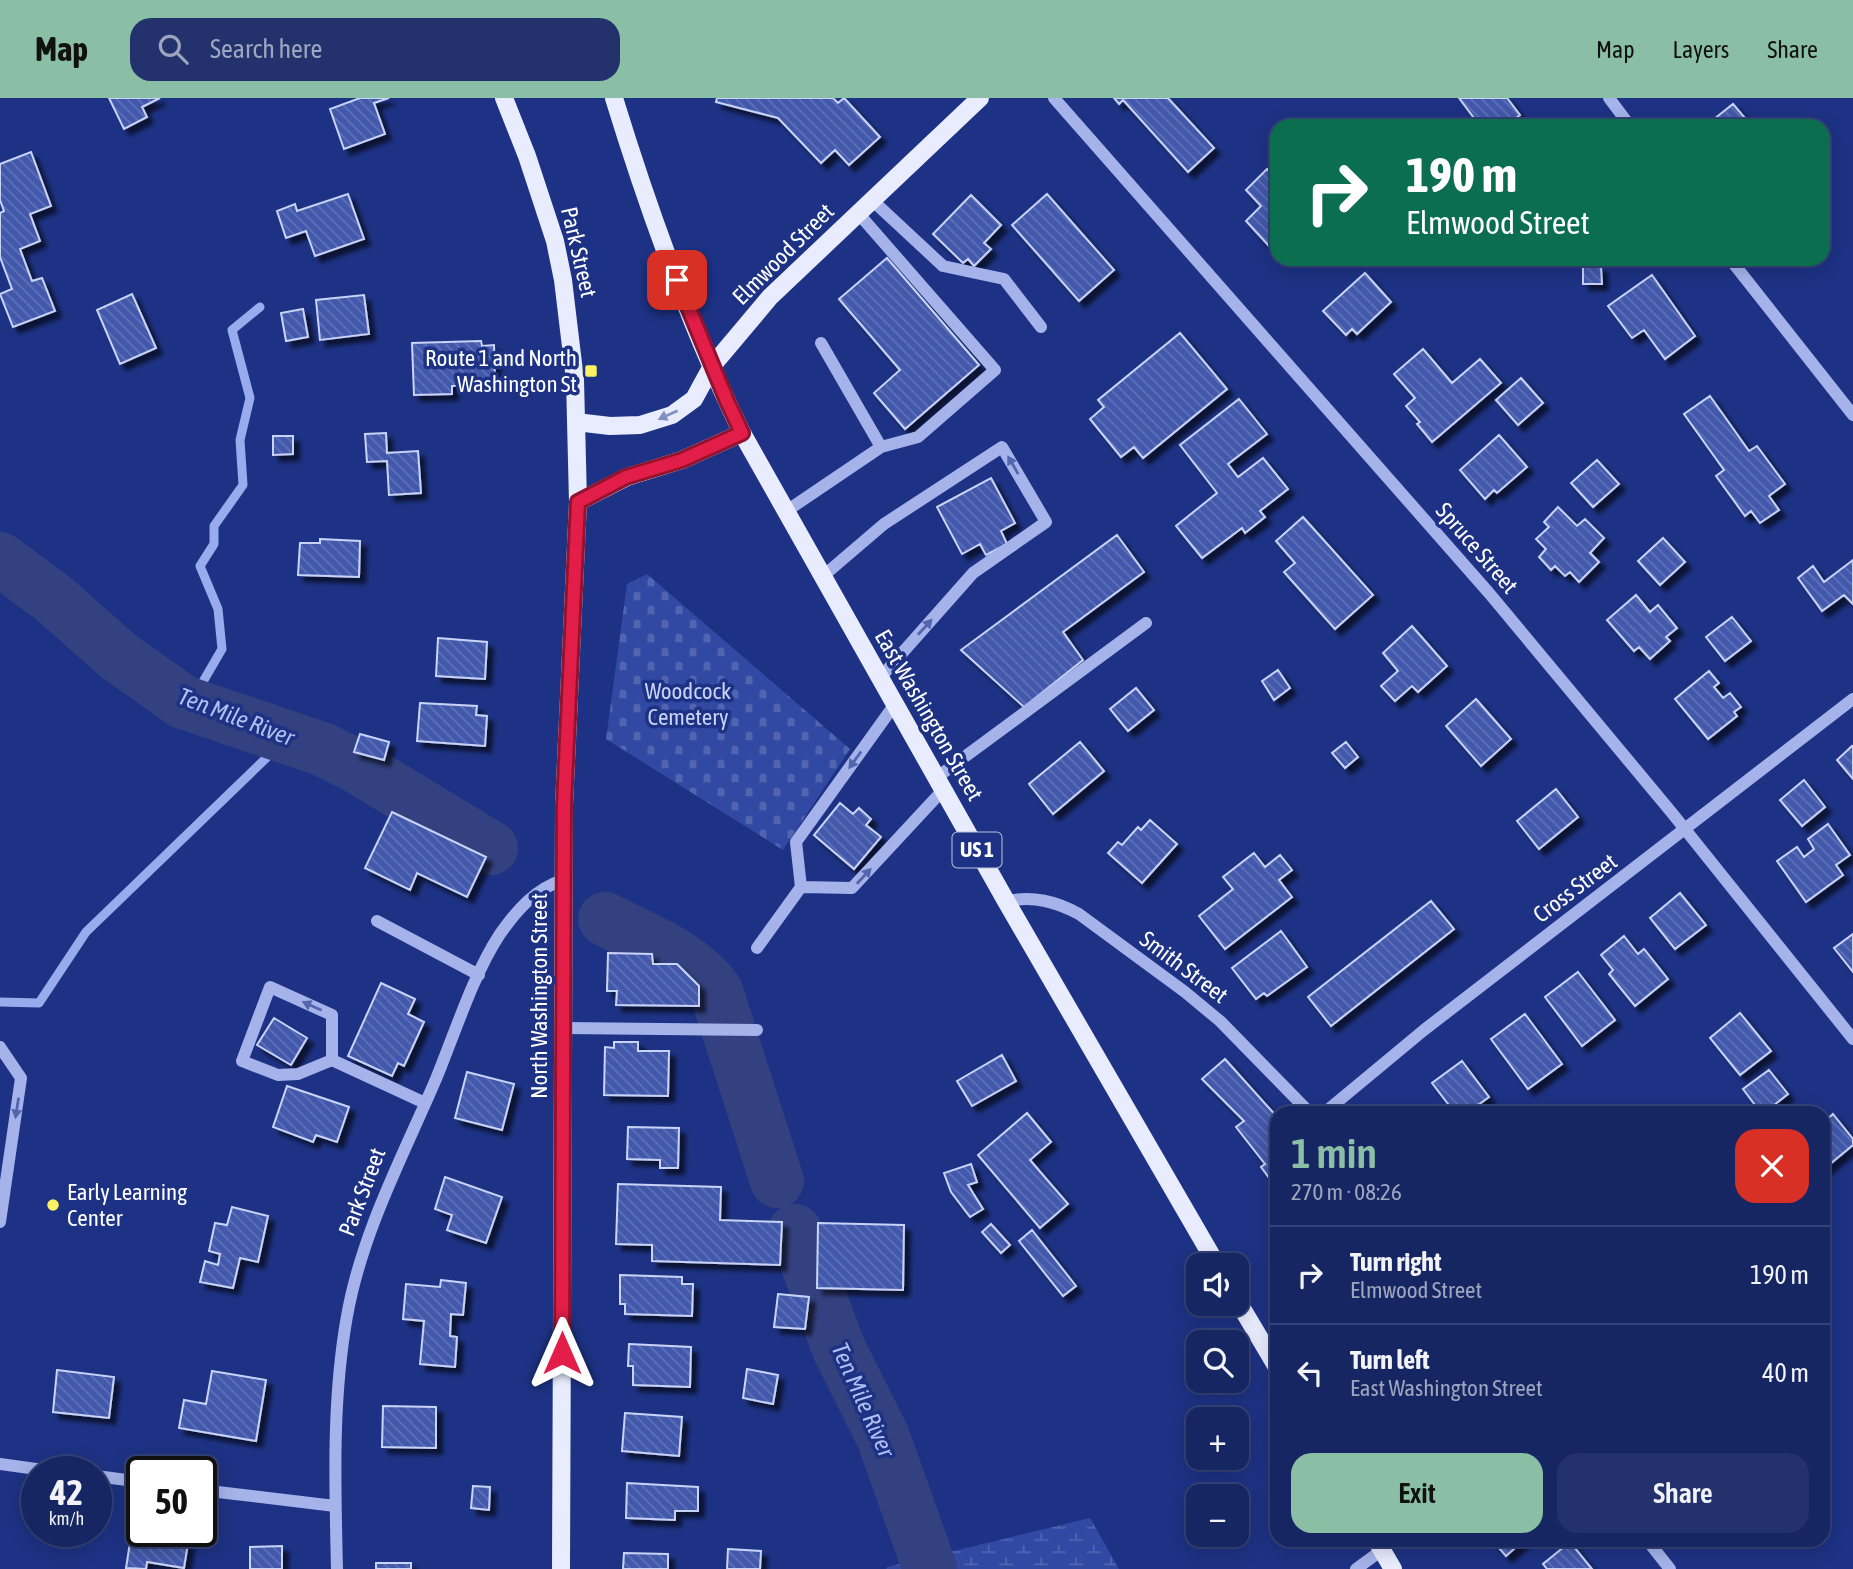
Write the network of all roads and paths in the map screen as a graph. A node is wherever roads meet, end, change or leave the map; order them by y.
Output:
1 (504, 98) edge
2 (614, 98) edge
3 (980, 98) edge
4 (1054, 98) edge
5 (1609, 98) edge
6 (1625, 119) edge
7 (872, 200) junction
8 (858, 213) junction
9 (1736, 266) edge
10 (1041, 327) dead end
11 (821, 343) dead end
12 (712, 366) junction
13 (1853, 415) edge
14 (576, 422) junction
15 (742, 433) junction
16 (881, 447) junction
17 (578, 502) junction
18 (785, 512) junction
19 (822, 577) junction
20 (1146, 623) dead end
21 (880, 678) junction
22 (1853, 699) edge
23 (895, 704) junction
24 (940, 784) junction
25 (1686, 830) junction
26 (563, 880) junction
27 (801, 887) junction
28 (1006, 901) junction
29 (377, 920) dead end
30 (757, 948) dead end
31 (479, 975) junction
32 (564, 1028) junction
33 (757, 1030) dead end
34 (1853, 1039) edge
35 (0, 1047) edge
36 (332, 1060) junction
37 (425, 1103) junction
38 (1303, 1106) edge
39 (1332, 1106) edge
40 (0, 1222) edge
41 (1210, 1253) edge
42 (1246, 1316) edge
43 (1270, 1356) edge
44 (0, 1464) edge
45 (21, 1467) edge
46 (217, 1492) edge
47 (335, 1506) junction
48 (1377, 1547) edge
49 (1380, 1547) edge
50 (1653, 1547) edge
51 (337, 1569) edge
52 (561, 1569) edge
53 (1356, 1569) edge
54 (1393, 1569) edge
55 (1670, 1569) edge

1 - 14 main road, Park Street
2 - 12 main road, US 1
3 - 7 main road, Elmwood Street
4 - 25 street, Spruce Street
5 - 6 street
7 - 8 main road, Elmwood Street
7 - 10 street
8 - 12 main road, Elmwood Street
8 - 16 street
9 - 13 street
11 - 16 street
12 -> 14 main road, Elmwood Street
12 - 15 main road, East Washington Street / US 1
14 - 17 main road, North Washington Street
15 - 17 main road
15 - 18 main road, East Washington Street / US 1
16 - 18 street
17 - 26 main road, North Washington Street
18 - 19 main road, East Washington Street / US 1
19 - 21 main road, East Washington Street / US 1
21 -> 19 street
20 - 24 street
21 - 23 main road, East Washington Street / US 1
22 - 25 street, Cross Street
23 - 24 main road, East Washington Street / US 1
23 -> 27 street
27 -> 24 street
24 - 28 main road, East Washington Street / US 1
25 - 34 street, Spruce Street
25 - 39 street, Cross Street
26 - 31 street, Park Street
26 - 32 main road, North Washington Street
27 - 30 street
28 - 38 street, Smith Street
28 - 41 main road, East Washington Street / US 1
29 - 31 street
31 - 37 street, Park Street
32 - 33 street
32 - 52 main road, North Washington Street
35 -> 40 street
36 -> 36 street
36 - 37 street
37 - 47 street, Park Street
42 - 43 main road
44 - 45 street
46 - 47 street
47 - 51 street, Park Street
48 - 53 street
49 - 54 main road
50 - 55 street

